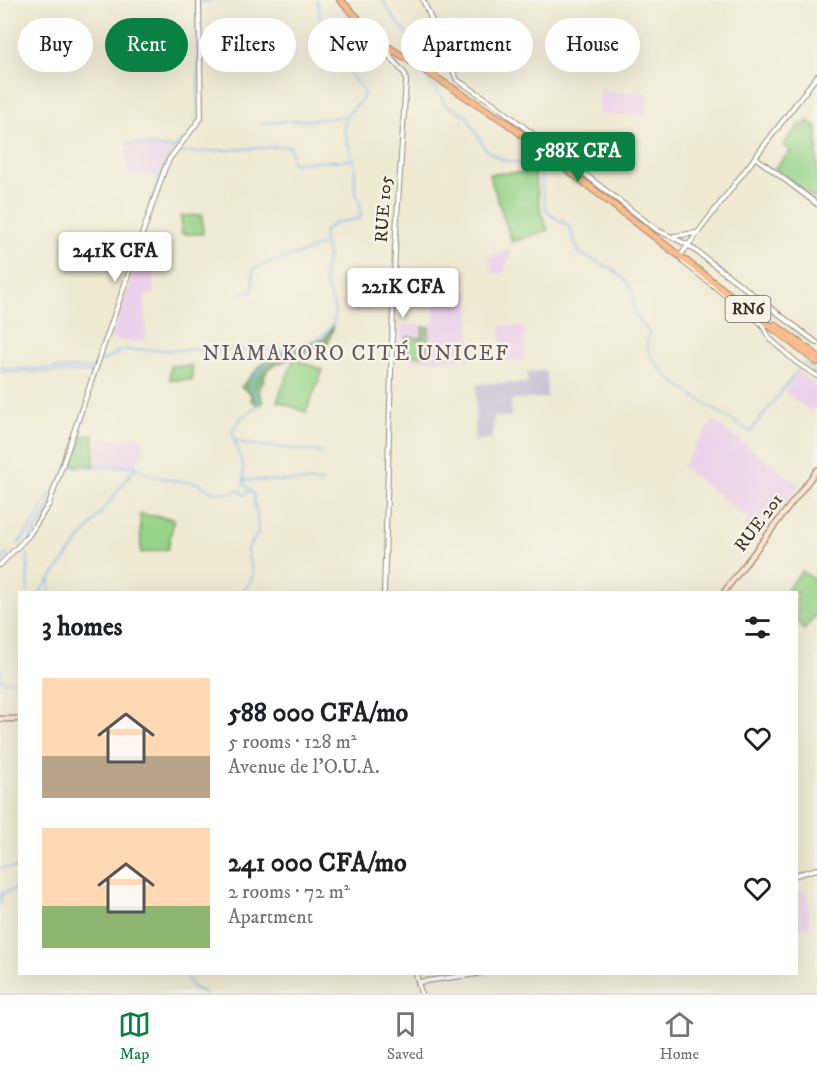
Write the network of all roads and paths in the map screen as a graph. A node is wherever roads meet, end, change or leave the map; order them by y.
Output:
1 (199, 0) edge
2 (342, 0) edge
3 (423, 0) edge
4 (391, 49) junction
5 (817, 76) edge
6 (755, 157) junction
7 (817, 204) edge
8 (642, 227) junction
9 (697, 233) junction
10 (670, 236) junction
11 (688, 245) junction
12 (681, 255) junction
13 (817, 343) edge
14 (817, 356) edge
15 (817, 362) edge
16 (817, 376) edge
17 (817, 470) edge
18 (0, 565) edge
19 (384, 591) edge
20 (725, 591) edge
21 (18, 719) edge
22 (0, 720) edge
23 (817, 869) edge
24 (798, 874) edge
25 (416, 975) edge
26 (470, 975) edge
27 (419, 982) junction
28 (421, 993) edge

1 - 18 street
2 - 4 highway, RN6
2 - 12 highway, RN6
3 - 10 street
4 - 8 highway, RN6
4 - 19 street, RUE 105
5 - 6 street
6 - 7 street
6 - 9 street
8 - 12 highway, RN6
8 - 16 street
9 - 10 street
9 - 11 street
10 - 11 street
11 - 12 street
11 - 13 street
12 - 14 highway, RN6
12 - 15 highway, RN6
17 - 20 main road, RUE 201
21 - 22 main road
23 - 24 street
25 - 27 street
26 - 27 street
27 - 28 street

